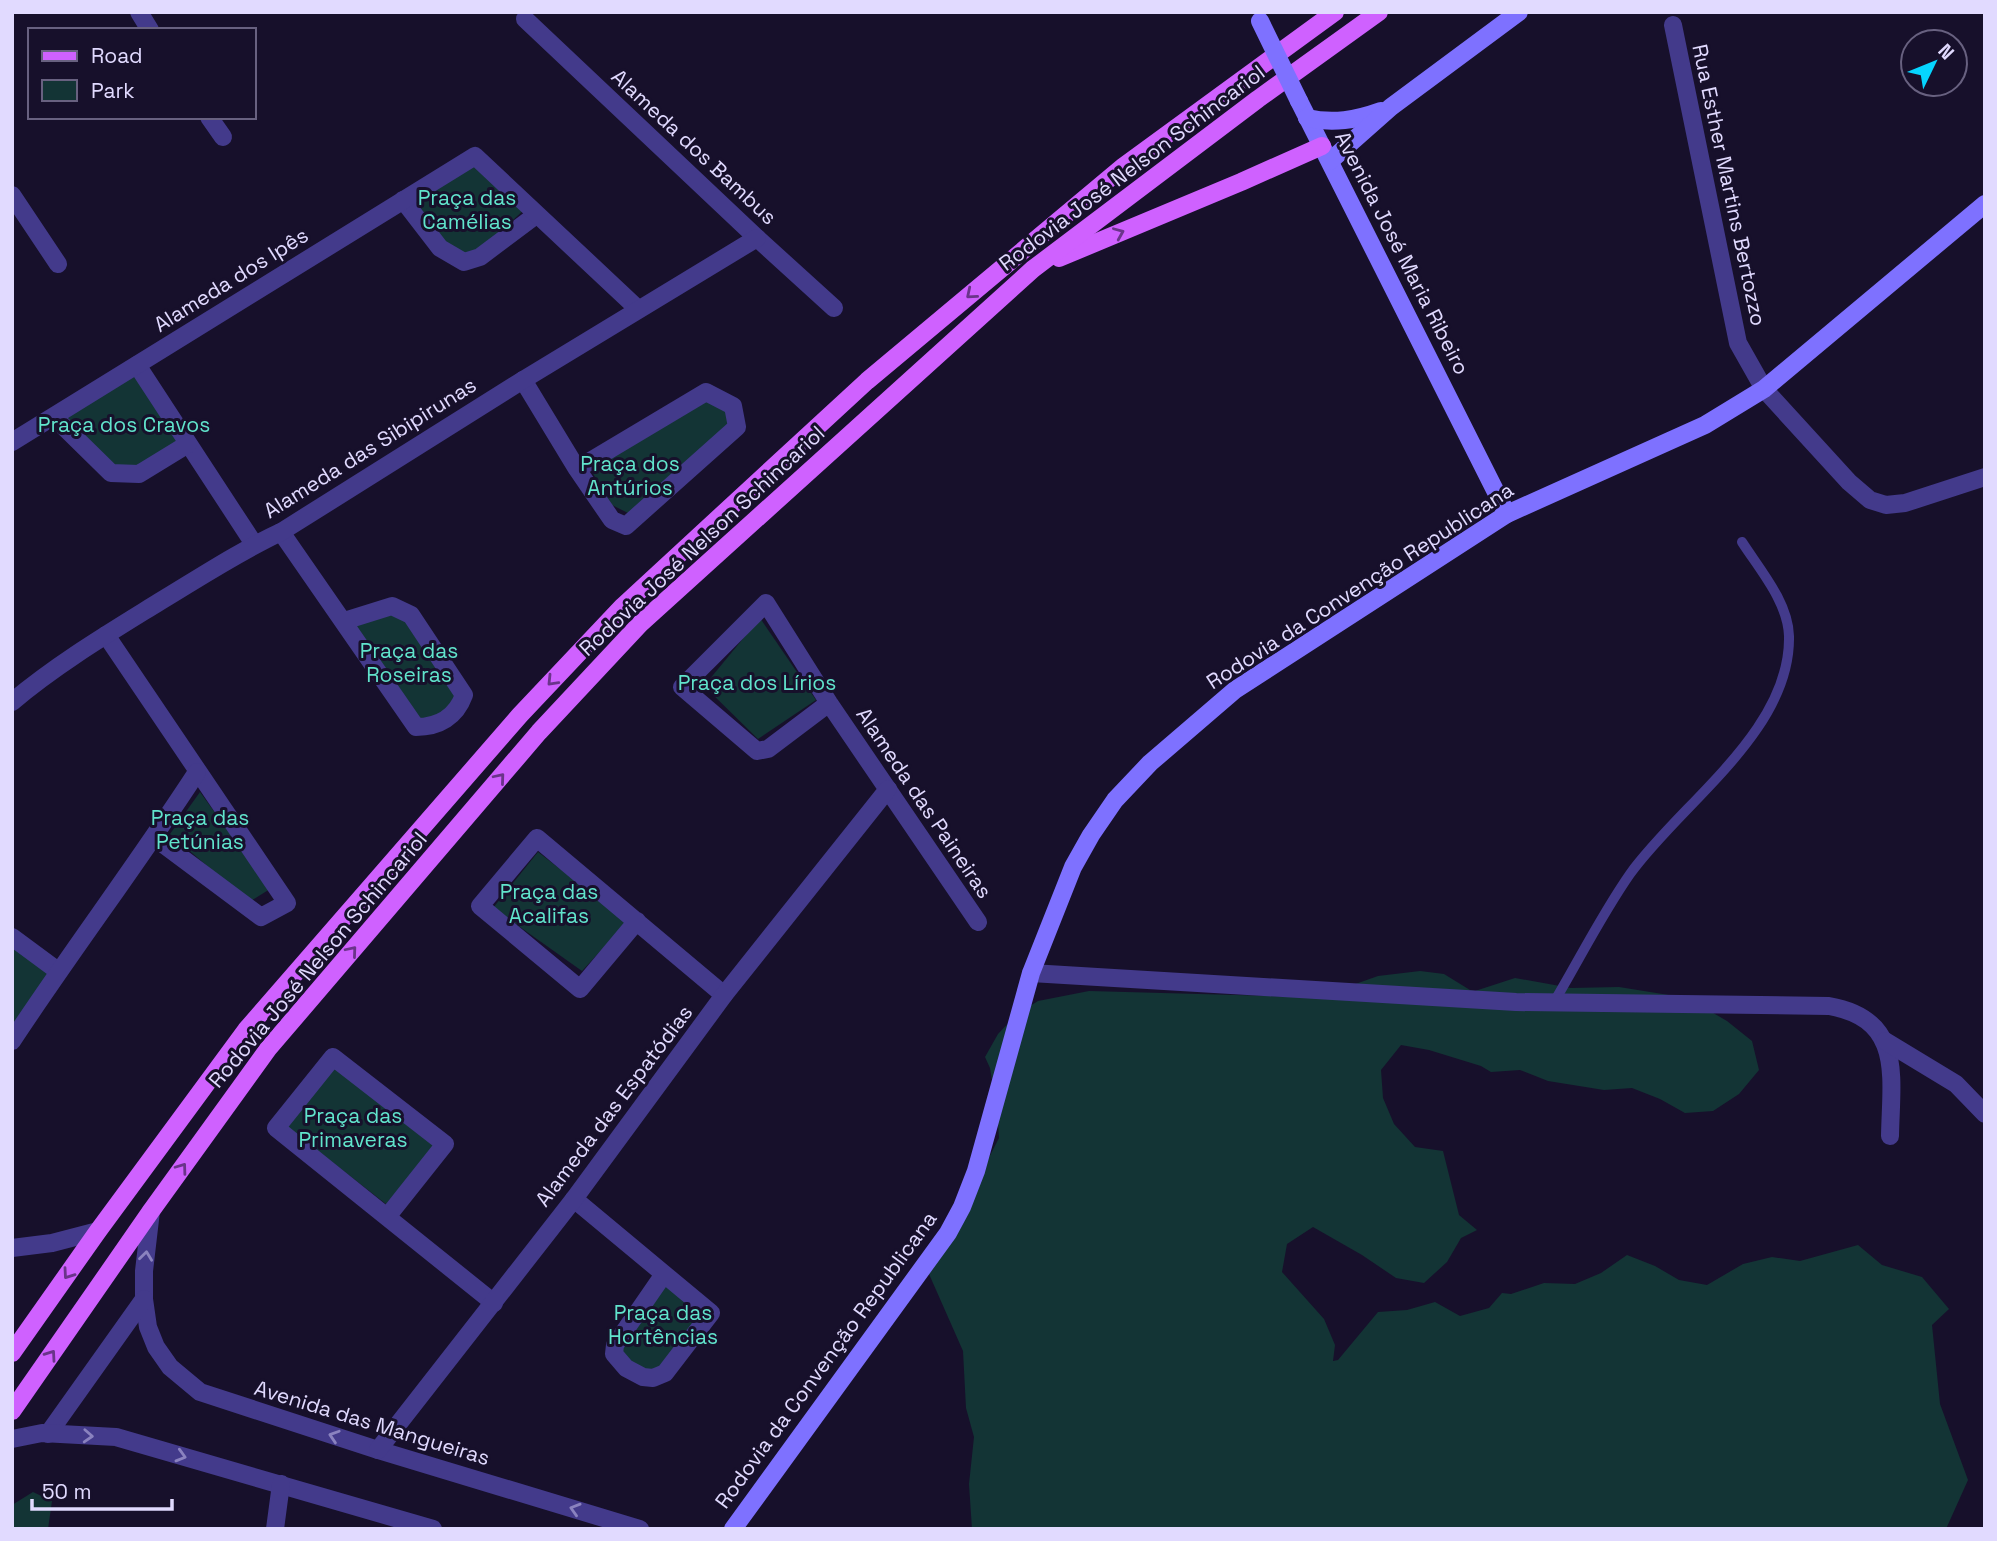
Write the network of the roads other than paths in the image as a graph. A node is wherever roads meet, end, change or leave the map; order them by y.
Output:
1 (139, 12) edge
2 (1335, 12) edge
3 (1379, 12) edge
4 (1519, 12) edge
5 (1258, 17) edge
6 (524, 19) dead end
7 (1673, 24) dead end
8 (149, 28) edge
9 (1391, 107) junction
10 (1307, 118) junction
11 (210, 119) edge
12 (223, 137) dead end
13 (1326, 153) junction
14 (12, 195) edge
15 (403, 200) junction
16 (1985, 204) edge
17 (536, 215) junction
18 (757, 238) junction
19 (58, 264) dead end
20 (1033, 269) junction
21 (834, 308) dead end
22 (639, 309) junction
23 (136, 365) junction
24 (523, 380) junction
25 (1764, 389) junction
26 (54, 417) junction
27 (12, 442) edge
28 (188, 444) junction
29 (577, 468) junction
30 (1985, 477) edge
31 (1507, 514) junction
32 (281, 532) junction
33 (1742, 542) dead end
34 (254, 544) junction
35 (344, 621) junction
36 (106, 635) junction
37 (12, 702) edge
38 (829, 703) junction
39 (197, 772) junction
40 (888, 789) junction
41 (155, 838) junction
42 (637, 921) junction
43 (978, 922) dead end
44 (12, 937) edge
45 (58, 971) junction
46 (1031, 973) junction
47 (724, 995) junction
48 (1555, 1002) junction
49 (12, 1041) edge
50 (1885, 1041) junction
51 (1985, 1114) edge
52 (1890, 1136) dead end
53 (574, 1199) junction
54 (151, 1210) junction
55 (387, 1217) junction
56 (98, 1231) junction
57 (12, 1248) edge
58 (664, 1274) junction
59 (144, 1299) junction
60 (494, 1303) junction
61 (12, 1353) edge
62 (12, 1411) edge
63 (48, 1434) junction
64 (12, 1439) edge
65 (378, 1450) junction
66 (281, 1484) junction
67 (275, 1529) edge
68 (433, 1529) edge
69 (640, 1529) edge
70 (733, 1529) edge

1 - 8 street
2 -> 56 main road, Rodovia José Nelson Schincariol
3 - 20 main road, Rodovia José Nelson Schincariol
4 - 9 main road
5 - 10 main road, Avenida José Maria Ribeiro, bridge
6 - 18 street, Alameda dos Bambus
7 - 25 street, Rua Esther Martins Bertozzo
9 - 10 main road
9 - 13 main road
10 - 13 main road, Avenida José Maria Ribeiro
11 - 12 street
20 -> 13 main road
13 - 31 main road, Avenida José Maria Ribeiro
14 - 19 street
15 - 17 street, Alameda dos Ipês
15 - 17 street
15 - 23 street, Alameda dos Ipês
16 - 25 main road, Rodovia da Convenção Republicana
17 - 22 street
18 - 21 street, Alameda dos Bambus
18 - 22 street, Alameda das Sibipirunas
54 -> 20 main road, Rodovia José Nelson Schincariol
22 - 24 street, Alameda das Sibipirunas
23 - 26 street, Alameda dos Ipês
23 - 28 street
24 - 29 street
24 - 32 street, Alameda das Sibipirunas
25 - 30 street, Rua Esther Martins Bertozzo
25 - 31 main road, Rodovia da Convenção Republicana
26 - 27 street, Alameda dos Ipês
26 - 28 street
28 - 34 street
29 - 29 street
31 - 46 main road, Rodovia da Convenção Republicana
32 - 34 street, Alameda das Sibipirunas
32 - 35 street
33 - 48 lane
34 - 36 street, Alameda das Sibipirunas
35 - 35 street
36 - 37 street, Alameda das Sibipirunas
36 - 39 street
38 - 38 street, Alameda das Paineiras
38 - 40 street, Alameda das Paineiras
39 - 41 street
39 - 41 street
40 - 43 street, Alameda das Paineiras
40 - 47 street, Alameda das Espatódias
41 - 45 street
42 - 42 street
42 - 47 street
44 - 45 street
45 - 49 street
46 - 48 street
46 - 70 main road, Rodovia da Convenção Republicana
47 - 53 street, Alameda das Espatódias
48 - 50 street
50 - 51 street
50 - 52 street
53 - 58 street
53 - 60 street, Alameda das Espatódias
59 -> 54 street, Avenida das Mangueiras
62 -> 54 main road, Rodovia José Nelson Schincariol
55 - 55 street
55 - 60 street
56 - 57 street
56 -> 61 main road, Rodovia José Nelson Schincariol
58 - 58 street
59 - 63 street
65 -> 59 street, Avenida das Mangueiras
60 - 65 street, Alameda das Espatódias
63 - 64 street
63 -> 66 street
69 -> 65 street, Avenida das Mangueiras
66 - 67 street
66 - 68 street

